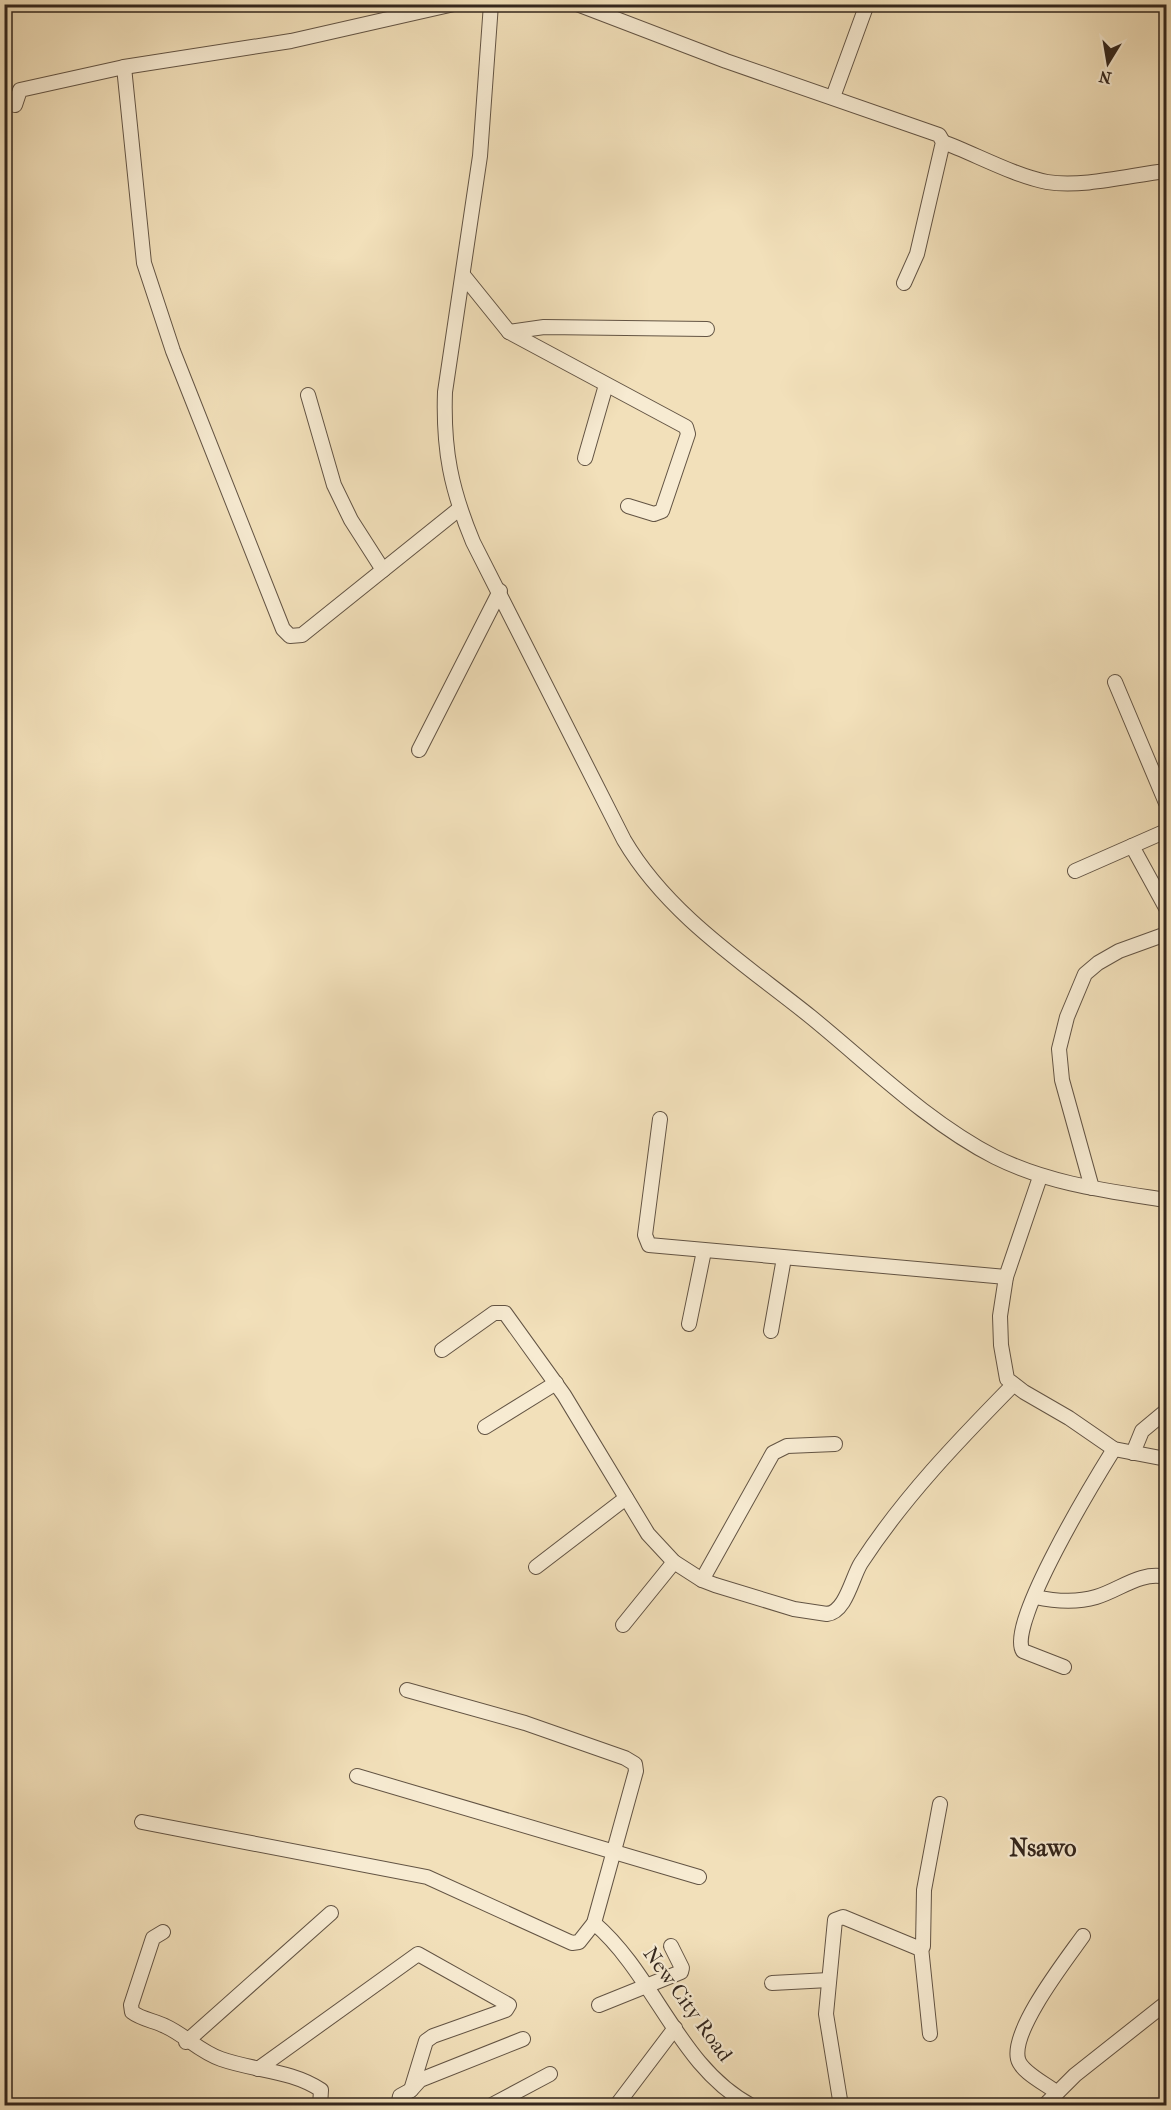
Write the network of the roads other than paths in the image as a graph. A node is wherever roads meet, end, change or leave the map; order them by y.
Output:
1 (454, 4) edge
2 (491, 4) edge
3 (577, 4) edge
4 (867, 4) edge
5 (124, 67) junction
6 (833, 97) junction
7 (15, 105) dead end
8 (943, 142) junction
9 (1167, 171) edge
10 (463, 275) junction
11 (904, 283) dead end
12 (708, 329) dead end
13 (509, 332) junction
14 (606, 385) junction
15 (308, 394) dead end
16 (585, 458) dead end
17 (628, 506) dead end
18 (459, 509) junction
19 (383, 570) junction
20 (500, 591) junction
21 (1115, 682) dead end
22 (419, 750) dead end
23 (1167, 802) edge
24 (1167, 831) edge
25 (1132, 846) junction
26 (1076, 871) dead end
27 (1167, 908) edge
28 (1167, 934) edge
29 (660, 1119) dead end
30 (1040, 1177) junction
31 (1092, 1188) junction
32 (1167, 1200) edge
33 (704, 1251) junction
34 (784, 1258) junction
35 (1006, 1277) junction
36 (689, 1324) dead end
37 (771, 1331) dead end
38 (442, 1350) dead end
39 (556, 1383) junction
40 (1013, 1385) junction
41 (1167, 1411) edge
42 (485, 1427) dead end
43 (836, 1444) dead end
44 (1114, 1449) junction
45 (1133, 1453) junction
46 (1167, 1460) edge
47 (626, 1498) junction
48 (674, 1562) junction
49 (536, 1567) dead end
50 (1167, 1577) edge
51 (702, 1580) junction
52 (1035, 1598) junction
53 (623, 1625) dead end
54 (1064, 1667) dead end
55 (407, 1690) dead end
56 (357, 1776) dead end
57 (940, 1804) dead end
58 (142, 1822) dead end
59 (614, 1853) junction
60 (699, 1877) dead end
61 (331, 1912) dead end
62 (594, 1923) junction
63 (163, 1932) dead end
64 (1083, 1936) dead end
65 (671, 1946) dead end
66 (921, 1947) junction
67 (830, 1980) junction
68 (772, 1983) dead end
69 (649, 1987) junction
70 (1167, 2003) edge
71 (599, 2005) dead end
72 (675, 2028) junction
73 (930, 2034) dead end
74 (523, 2040) dead end
75 (186, 2042) junction
76 (258, 2069) junction
77 (550, 2074) dead end
78 (411, 2090) junction
79 (1056, 2092) junction
80 (320, 2106) edge
81 (398, 2106) edge
82 (490, 2106) edge
83 (616, 2106) edge
84 (752, 2106) edge
85 (841, 2106) edge
86 (1044, 2106) edge

1 - 5 street
2 - 10 street
3 - 6 street
4 - 6 street
5 - 7 street
5 - 19 street
6 - 8 street
8 - 9 street
8 - 11 street
10 - 13 street
10 - 18 street
12 - 13 street
13 - 14 street
14 - 16 street
14 - 17 street
15 - 19 street
18 - 19 street
18 - 20 street
20 - 22 street
20 - 30 street
21 - 23 street
24 - 25 street
25 - 26 street
25 - 27 street
28 - 31 street
29 - 33 street
30 - 31 street
30 - 35 street
31 - 32 street
33 - 34 street
33 - 36 street
34 - 35 street
34 - 37 street
35 - 40 street
38 - 39 street
39 - 42 street
39 - 47 street
40 - 44 street
40 - 51 street
41 - 45 street
43 - 51 street
44 - 45 street
44 - 52 street
45 - 46 street
47 - 48 street
47 - 49 street
48 - 51 street
48 - 53 street
50 - 52 street
52 - 54 street
55 - 59 street
56 - 59 street
57 - 66 street
58 - 62 street
59 - 60 street
59 - 62 street
61 - 75 street
62 - 69 street, New City Road
63 - 75 street
64 - 79 street
65 - 69 street
66 - 67 street
66 - 73 street
67 - 68 street
67 - 85 street
69 - 71 street
69 - 72 street, New City Road
70 - 79 street
72 - 83 street
72 - 84 street, New City Road
74 - 78 street
75 - 76 street
76 - 78 street
76 - 80 street
77 - 82 street
78 - 81 street
79 - 86 street

